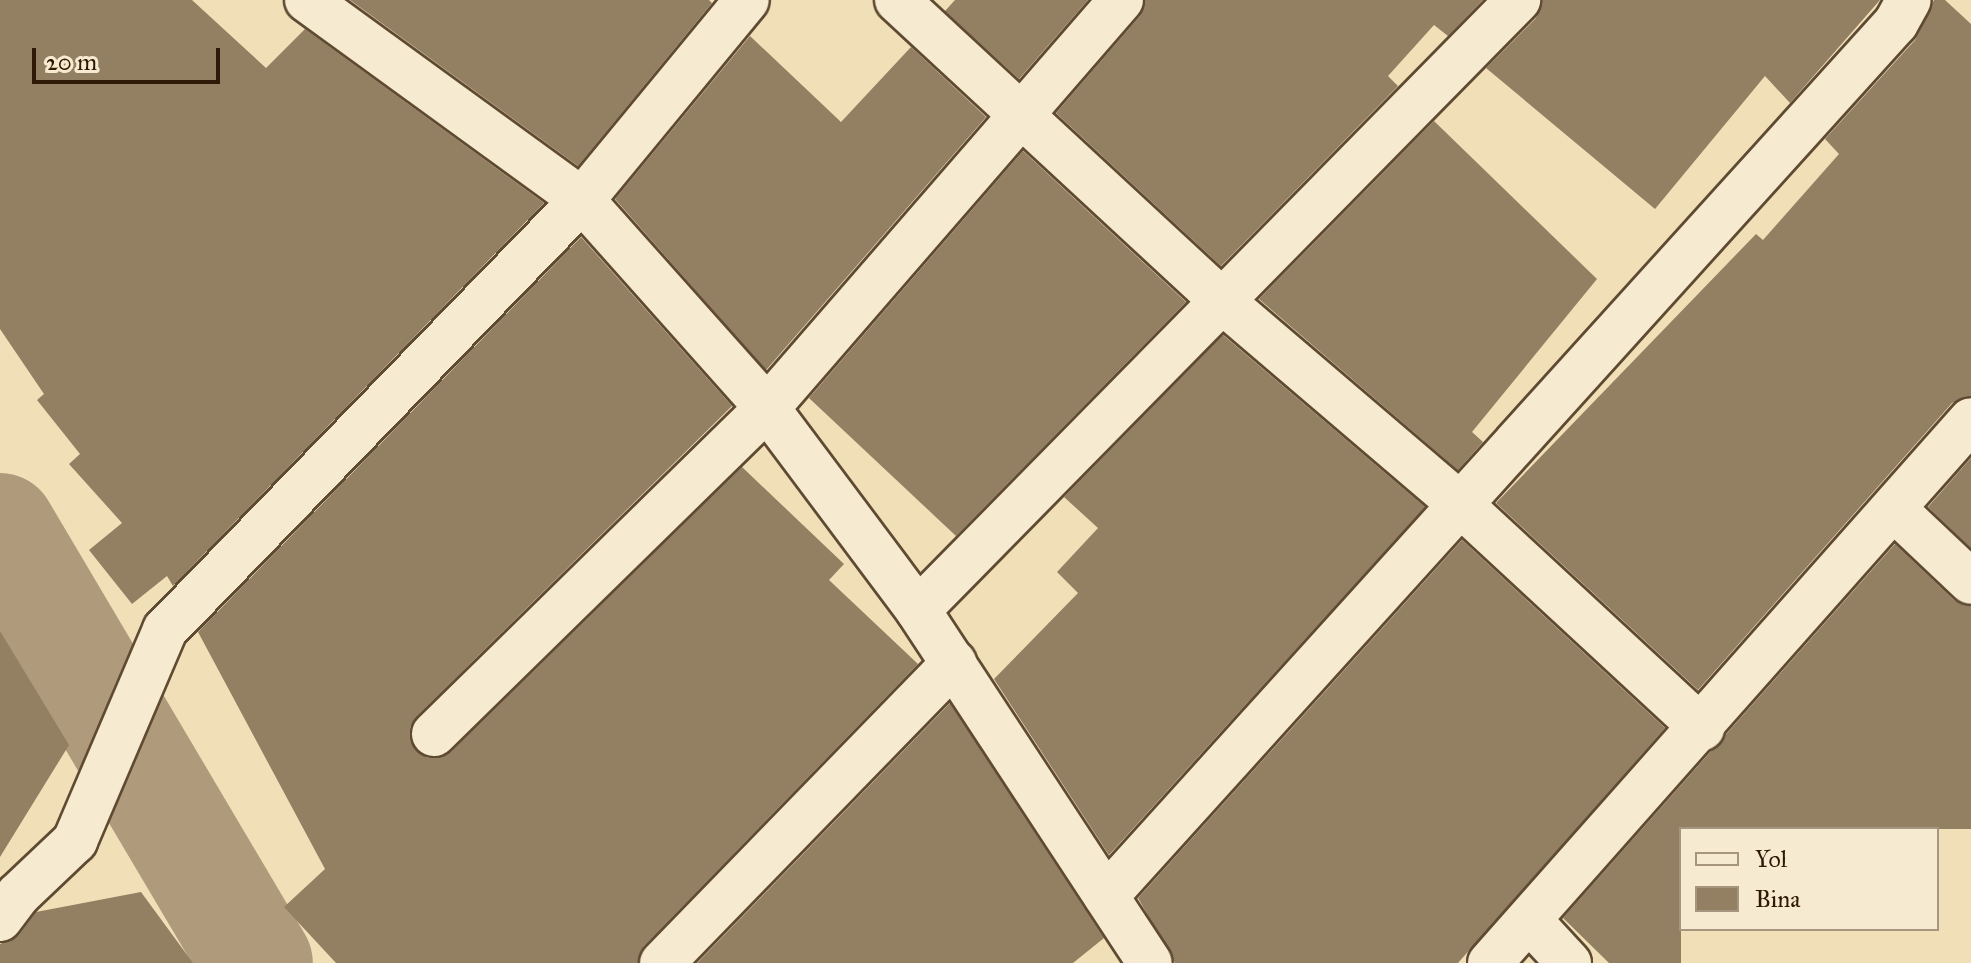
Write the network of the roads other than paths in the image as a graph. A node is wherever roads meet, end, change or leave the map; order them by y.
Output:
1 (307, 0) edge
2 (747, 0) edge
3 (897, 0) edge
4 (1121, 0) edge
5 (1518, 0) edge
6 (1909, 0) edge
7 (1023, 113) junction
8 (582, 200) junction
9 (1222, 301) junction
10 (767, 408) junction
11 (1971, 420) edge
12 (1460, 504) junction
13 (1896, 511) junction
14 (1971, 582) edge
15 (918, 610) junction
16 (954, 663) junction
17 (1702, 728) junction
18 (434, 734) dead end
19 (1106, 896) junction
20 (0, 919) edge
21 (1531, 922) junction
22 (662, 963) edge
23 (1150, 963) edge
24 (1490, 963) edge
25 (1569, 963) edge

1 - 8 street
2 - 8 street
3 - 7 street
4 - 7 street
5 - 9 street
6 - 12 street
7 - 9 street
7 - 10 street
8 - 10 street
8 - 20 street
9 - 12 street
9 - 15 street
10 - 15 street
10 - 18 street
11 - 13 street
12 - 17 street
12 - 19 street
13 - 14 street
13 - 17 street
15 - 16 street
16 - 19 street
16 - 22 street
17 - 21 street
19 - 23 street
21 - 24 street
21 - 25 street

